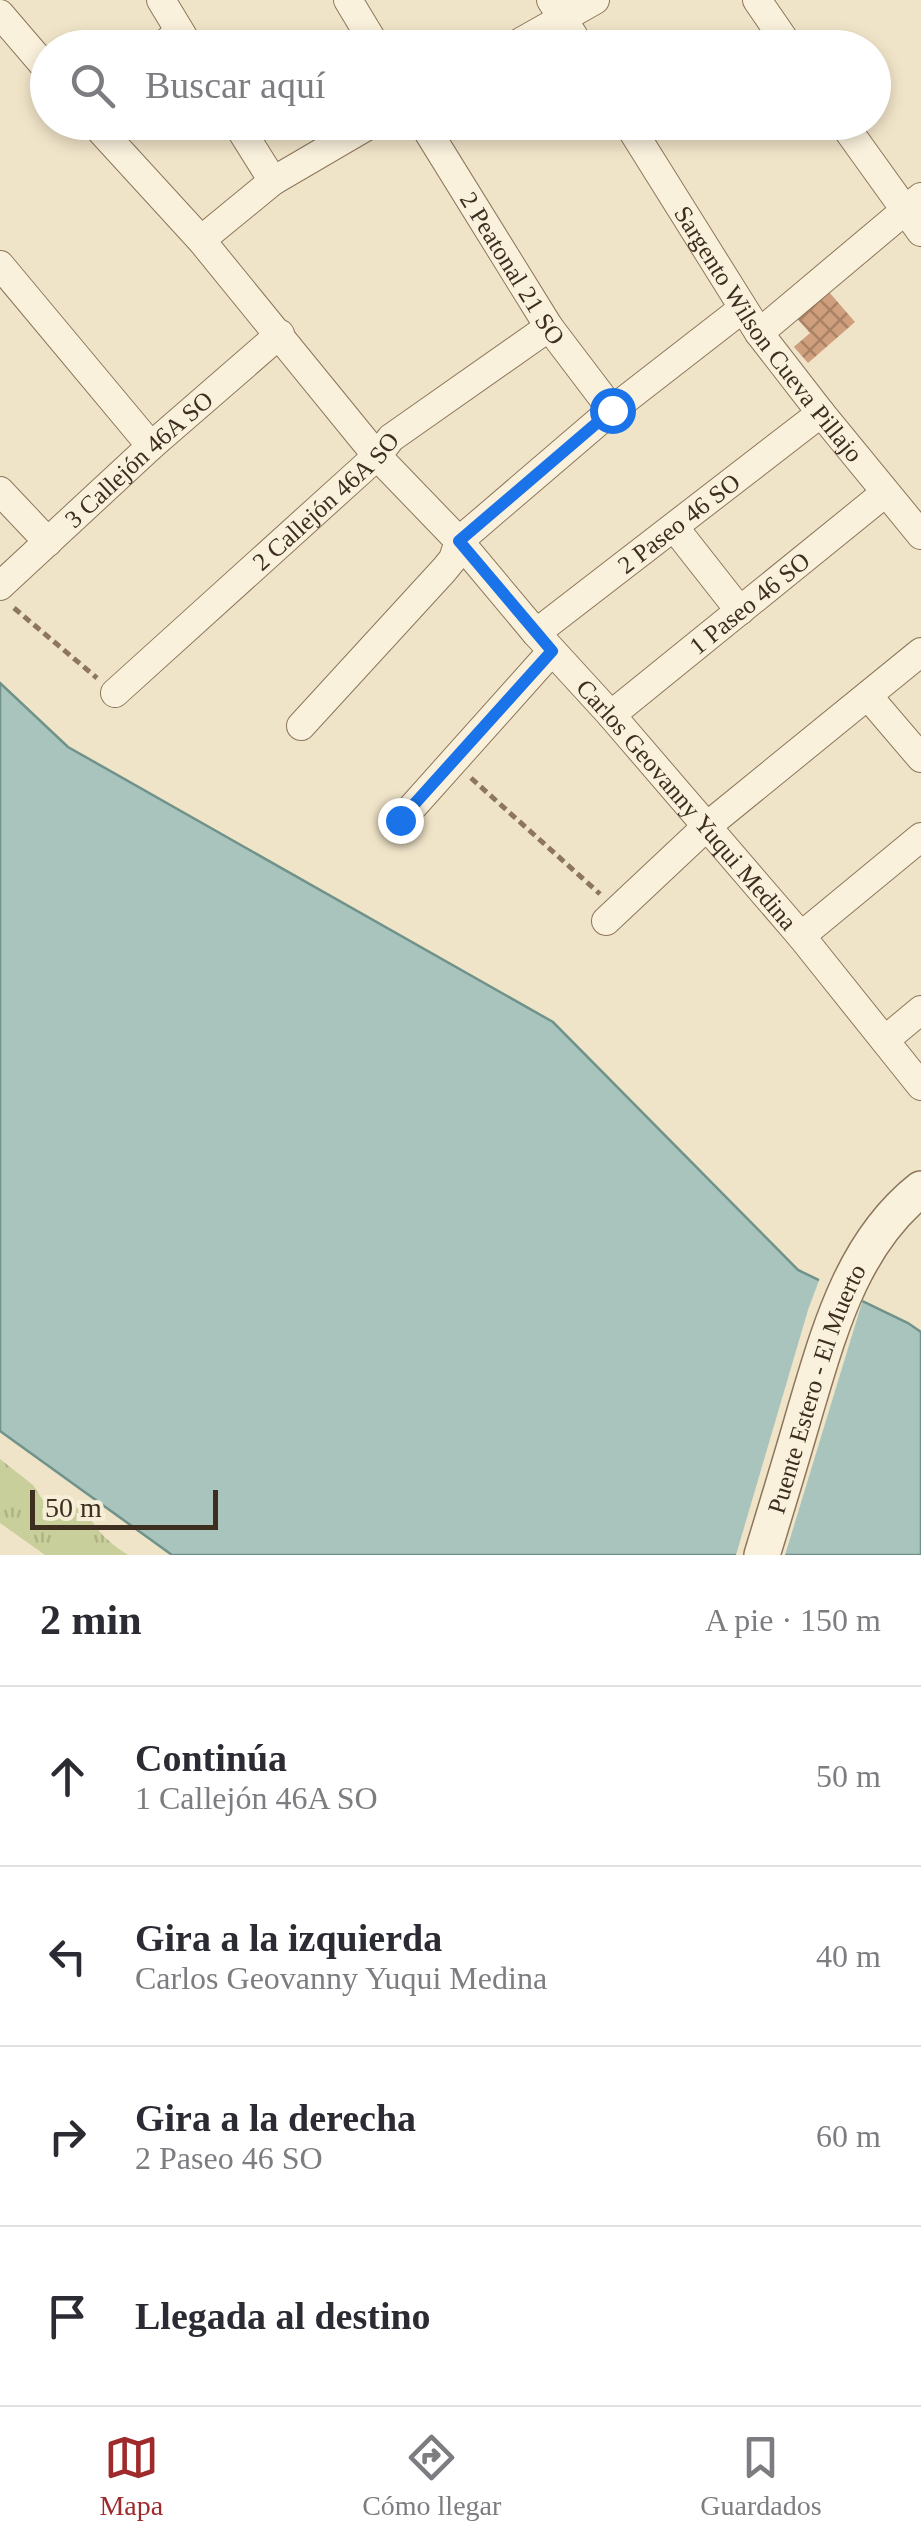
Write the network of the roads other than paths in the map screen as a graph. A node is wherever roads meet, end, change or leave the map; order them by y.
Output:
1 (161, 0) edge
2 (348, 0) edge
3 (595, 0) edge
4 (756, 0) edge
5 (557, 10) edge
6 (0, 14) edge
7 (172, 30) edge
8 (366, 30) edge
9 (532, 30) edge
10 (777, 30) edge
11 (30, 49) edge
12 (109, 140) edge
13 (247, 140) edge
14 (343, 140) edge
15 (433, 140) edge
16 (638, 140) edge
17 (857, 140) edge
18 (272, 181) junction
19 (916, 213) edge
20 (200, 240) junction
21 (0, 265) edge
22 (742, 309) junction
23 (549, 326) junction
24 (759, 333) junction
25 (280, 334) junction
26 (612, 410) junction
27 (821, 414) junction
28 (151, 446) junction
29 (377, 456) junction
30 (0, 490) edge
31 (886, 493) junction
32 (674, 527) junction
33 (921, 535) edge
34 (459, 541) junction
35 (48, 542) junction
36 (7, 597) edge
37 (740, 611) junction
38 (544, 642) junction
39 (921, 652) edge
40 (115, 693) road end
41 (868, 696) junction
42 (612, 715) junction
43 (301, 726) dead end
44 (921, 758) edge
45 (400, 820) dead end
46 (706, 827) junction
47 (921, 838) edge
48 (612, 916) road end
49 (802, 936) junction
50 (921, 1010) edge
51 (884, 1040) junction
52 (921, 1086) edge
53 (921, 1189) edge
54 (762, 1555) edge

1 - 7 street
2 - 8 street
3 - 5 street
4 - 10 street
5 - 9 street
6 - 11 street
12 - 20 street, Carlos Geovanny Yuqui Medina
13 - 18 street
14 - 18 street
15 - 23 street, 2 Peatonal 21 SO
16 - 22 street, Sargento Wilson Cueva Pillajo
17 - 19 street
18 - 20 street
19 - 24 street
20 - 25 street, Carlos Geovanny Yuqui Medina
21 - 28 street
22 - 24 street, Sargento Wilson Cueva Pillajo
22 - 26 street
23 - 26 street, 2 Peatonal 21 SO
23 - 29 street, 2 Callejón 46A SO
24 - 27 street, Sargento Wilson Cueva Pillajo
25 - 28 street, 3 Callejón 46A SO
25 - 29 street, Carlos Geovanny Yuqui Medina
26 - 34 street
27 - 31 street, Sargento Wilson Cueva Pillajo
27 - 32 street, 2 Paseo 46 SO
28 - 35 street, 3 Callejón 46A SO
29 - 34 street, Carlos Geovanny Yuqui Medina
29 - 40 street, 2 Callejón 46A SO
30 - 35 street
31 - 33 street, Sargento Wilson Cueva Pillajo
31 - 37 street, 1 Paseo 46 SO
32 - 37 street
32 - 38 street, 2 Paseo 46 SO
34 - 38 street, Carlos Geovanny Yuqui Medina
34 - 43 street
35 - 36 street, 3 Callejón 46A SO
37 - 42 street, 1 Paseo 46 SO
38 - 42 street, Carlos Geovanny Yuqui Medina
38 - 45 street, 2 Paseo 46 SO
39 - 41 street
41 - 44 street
41 - 46 street
42 - 46 street, Carlos Geovanny Yuqui Medina
46 - 48 street
46 - 49 street, Carlos Geovanny Yuqui Medina
47 - 49 street
49 - 51 street, Carlos Geovanny Yuqui Medina
50 - 51 street
51 - 52 street, Carlos Geovanny Yuqui Medina
53 - 54 street, Puente Estero - El Muerto

